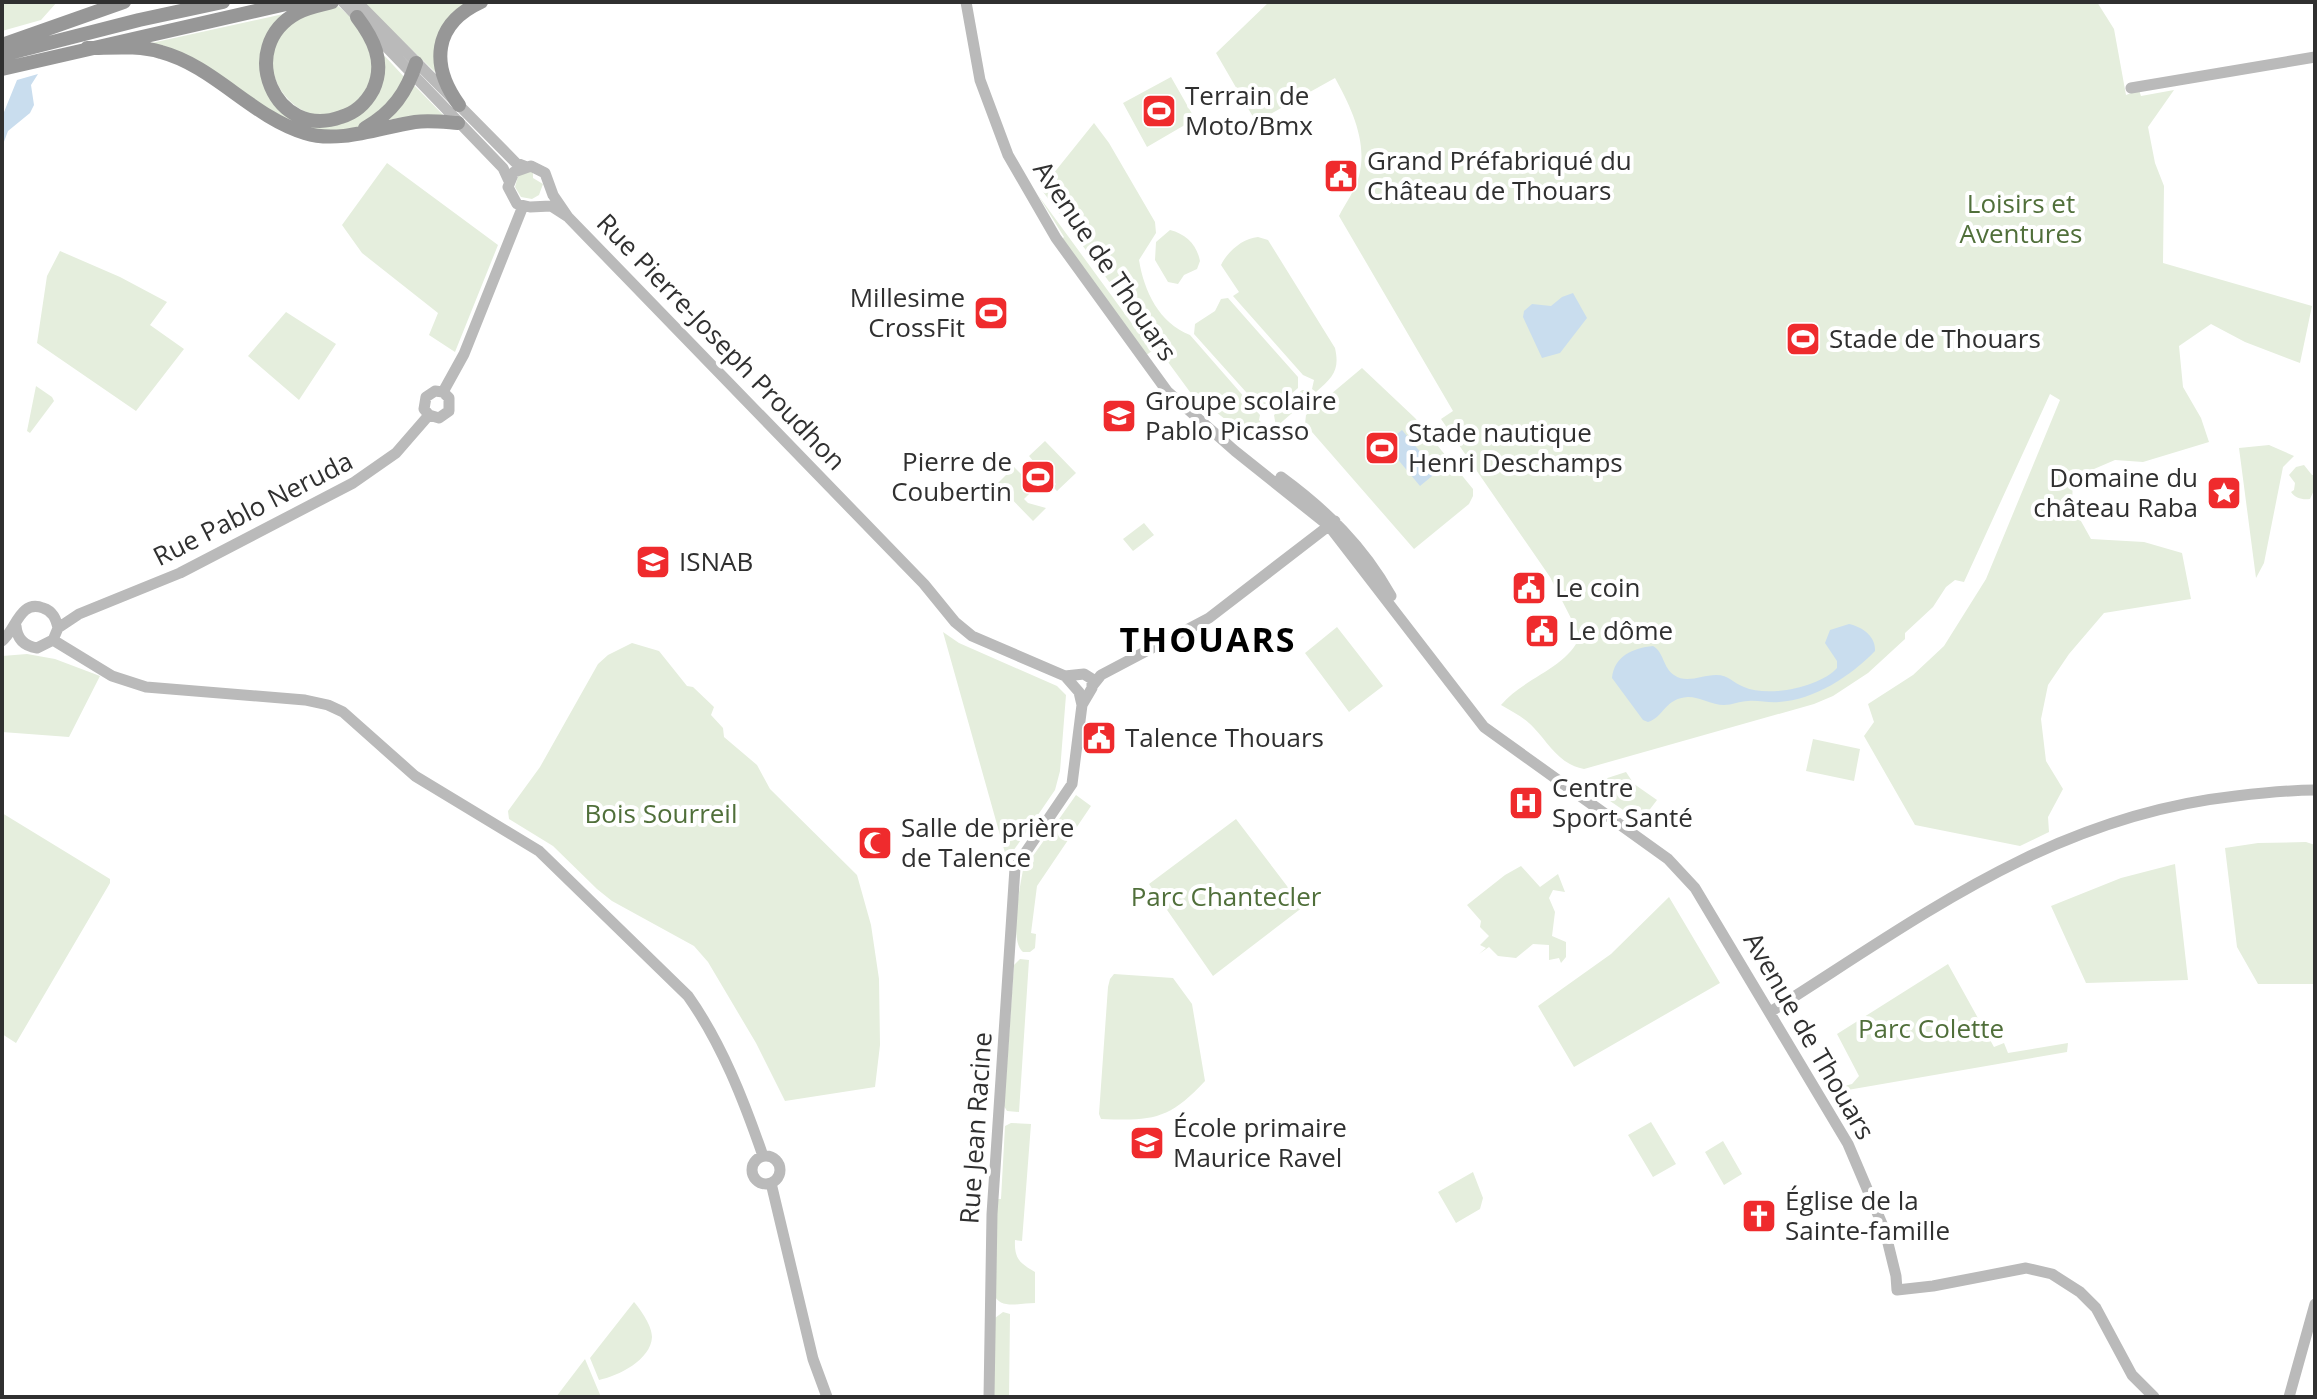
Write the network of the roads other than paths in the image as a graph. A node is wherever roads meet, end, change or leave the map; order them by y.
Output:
1 (124, 2) edge
2 (208, 2) edge
3 (223, 2) edge
4 (295, 2) edge
5 (332, 2) edge
6 (343, 2) edge
7 (481, 2) edge
8 (966, 2) edge
9 (360, 11) edge
10 (139, 20) junction
11 (2, 45) edge
12 (87, 48) junction
13 (2, 55) edge
14 (2315, 57) edge
15 (2, 69) edge
16 (414, 69) junction
17 (2131, 88) dead end
18 (459, 105) junction
19 (458, 123) junction
20 (358, 132) junction
21 (524, 166) junction
22 (509, 181) junction
23 (550, 188) junction
24 (537, 205) junction
25 (523, 206) junction
26 (568, 217) junction
27 (443, 392) junction
28 (429, 415) junction
29 (1332, 523) junction
30 (51, 612) junction
31 (79, 614) junction
32 (16, 626) junction
33 (58, 628) junction
34 (53, 640) junction
35 (2, 643) edge
36 (24, 644) junction
37 (1086, 683) junction
38 (2315, 790) edge
39 (1770, 1012) junction
40 (763, 1156) junction
41 (771, 1183) junction
42 (2315, 1304) edge
43 (2315, 1326) edge
44 (827, 1397) edge
45 (989, 1397) edge
46 (2154, 1397) edge
47 (2289, 1397) edge
48 (2295, 1397) edge

1 - 11 highway
2 - 10 highway
3 - 10 highway
4 - 12 highway
5 - 9 highway
6 - 9 street
7 - 18 highway
8 - 29 street, Avenue de Thouars
9 - 16 street
10 - 13 highway
12 - 15 highway
12 - 20 highway
14 - 17 street
16 - 18 street
16 - 19 street
16 - 20 highway
18 - 21 street
19 - 20 highway
19 - 22 street
21 - 22 street
21 - 23 street
22 - 25 street
23 - 24 street
23 - 26 street, Rue Pierre-Joseph Proudhon
24 - 25 street
24 - 26 street, Rue Pierre-Joseph Proudhon
25 - 27 street
26 - 37 street, Rue Pierre-Joseph Proudhon
27 - 28 street
27 - 28 street
28 - 31 street, Rue Pablo Neruda
29 - 37 street
29 - 39 street, Avenue de Thouars
30 - 31 street, Rue Pablo Neruda
30 - 32 street
30 - 33 street
31 - 33 street, Rue Pablo Neruda
32 - 35 street
32 - 36 street
33 - 34 street
34 - 36 street
34 - 40 street
35 - 36 street
37 - 45 street, Rue Jean Racine
38 - 39 street
39 - 46 street, Avenue de Thouars
40 - 41 street
40 - 41 street
41 - 44 street
42 - 47 street
43 - 48 street

